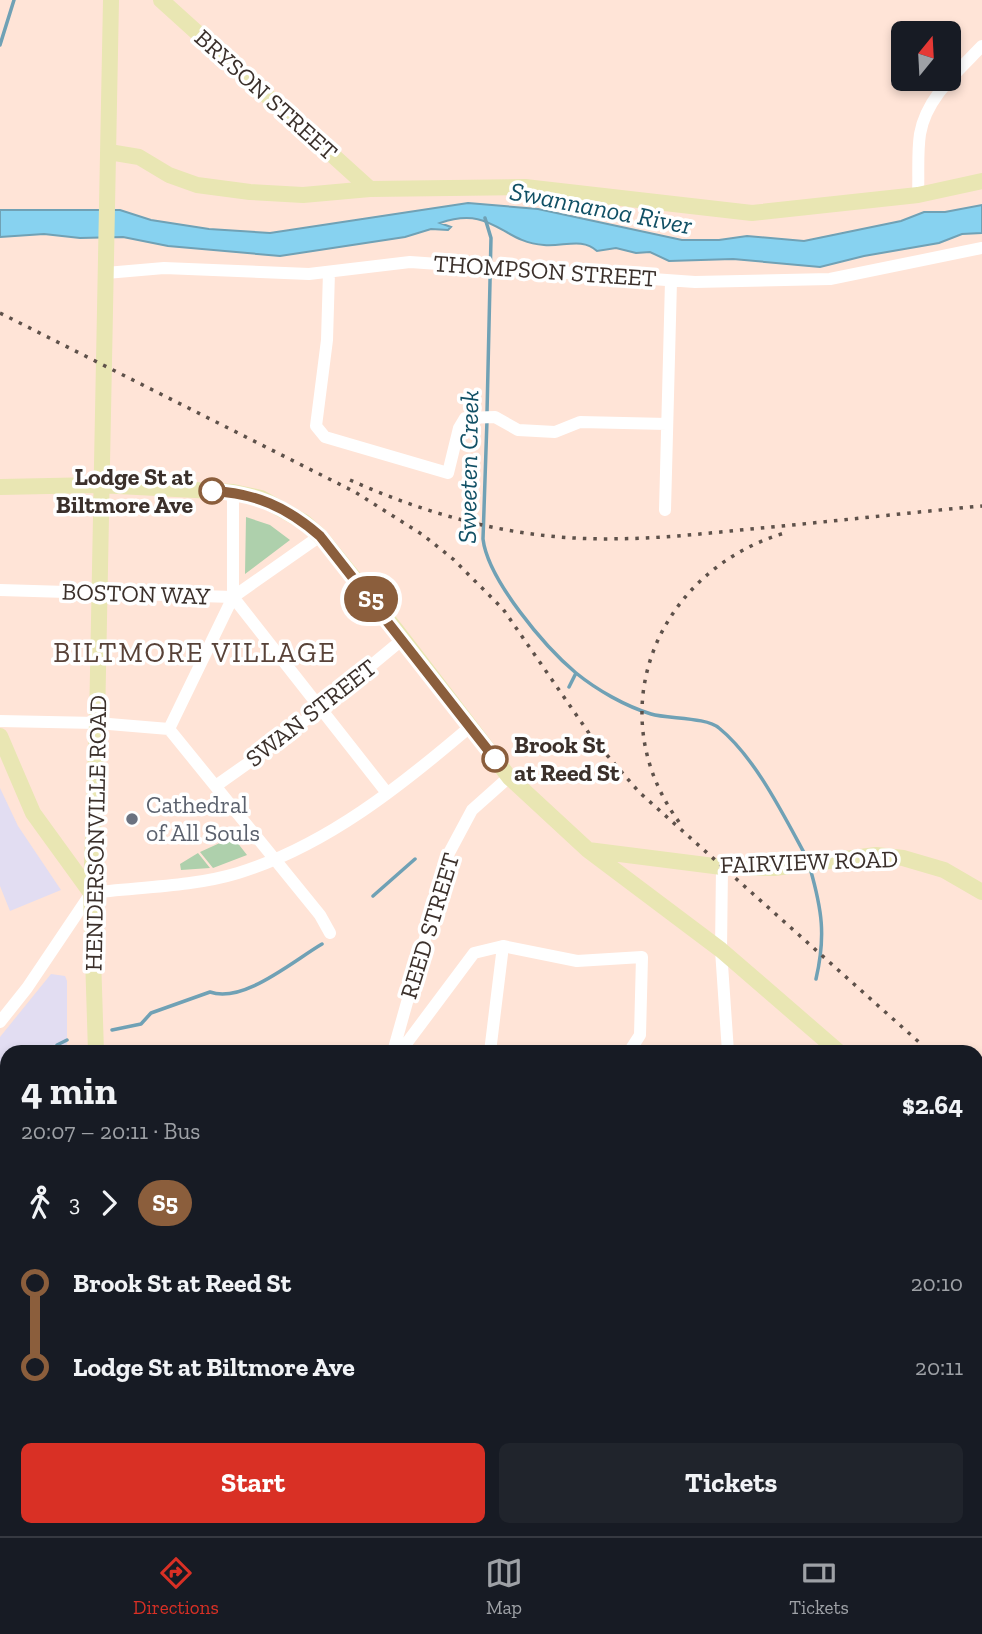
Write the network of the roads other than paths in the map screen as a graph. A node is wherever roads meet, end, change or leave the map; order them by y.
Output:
1 (111, 0) edge
2 (161, 0) edge
3 (982, 46) edge
4 (108, 152) junction
5 (982, 181) edge
6 (370, 189) junction
7 (918, 195) junction
8 (982, 248) edge
9 (329, 272) junction
10 (106, 273) junction
11 (671, 281) junction
12 (667, 424) junction
13 (100, 485) junction
14 (0, 487) edge
15 (233, 492) junction
16 (665, 510) dead end
17 (320, 536) junction
18 (0, 590) edge
19 (99, 592) junction
20 (233, 597) junction
21 (403, 639) junction
22 (321, 707) junction
23 (0, 720) edge
24 (97, 723) junction
25 (471, 726) junction
26 (169, 729) junction
27 (0, 736) edge
28 (509, 777) junction
29 (217, 785) junction
30 (387, 793) junction
31 (587, 850) junction
32 (273, 859) junction
33 (722, 867) junction
34 (982, 892) edge
35 (91, 893) junction
36 (330, 933) dead end
37 (503, 946) junction
38 (721, 950) junction
39 (0, 1023) edge
40 (96, 1045) edge
41 (395, 1045) edge
42 (405, 1045) edge
43 (491, 1045) edge
44 (634, 1045) edge
45 (728, 1045) edge
46 (831, 1045) edge

1 - 4 main road, HENDERSONVILLE ROAD
2 - 6 main road, BRYSON STREET
3 - 7 street
4 - 6 main road
4 - 10 main road, HENDERSONVILLE ROAD
5 - 7 main road
6 - 7 main road
8 - 11 street, THOMPSON STREET
9 - 10 street, THOMPSON STREET
9 - 11 street, THOMPSON STREET
9 - 12 street
10 - 13 main road, HENDERSONVILLE ROAD
11 - 12 street
12 - 16 street
13 - 14 main road
13 - 15 main road
13 - 19 main road, HENDERSONVILLE ROAD
15 - 17 main road
15 - 20 street
17 - 20 street
17 - 21 main road
18 - 19 street, BOSTON WAY
19 - 20 street, BOSTON WAY
19 - 24 main road, HENDERSONVILLE ROAD
20 - 22 street, BOSTON WAY
20 - 26 street
21 - 22 street, SWAN STREET
21 - 25 main road
22 - 29 street, SWAN STREET
22 - 30 street, BOSTON WAY
23 - 24 street
24 - 26 street
24 - 35 main road, HENDERSONVILLE ROAD
25 - 28 main road
25 - 30 street
26 - 29 street
27 - 35 main road
28 - 31 main road
28 - 41 street, REED STREET
29 - 32 street
30 - 32 street
31 - 33 main road, FAIRVIEW ROAD
31 - 38 main road
32 - 35 street
32 - 36 street
33 - 34 main road, FAIRVIEW ROAD
33 - 38 street
35 - 39 street
35 - 40 main road, HENDERSONVILLE ROAD
37 - 42 street
37 - 43 street
37 - 44 street
38 - 45 street
38 - 46 main road

